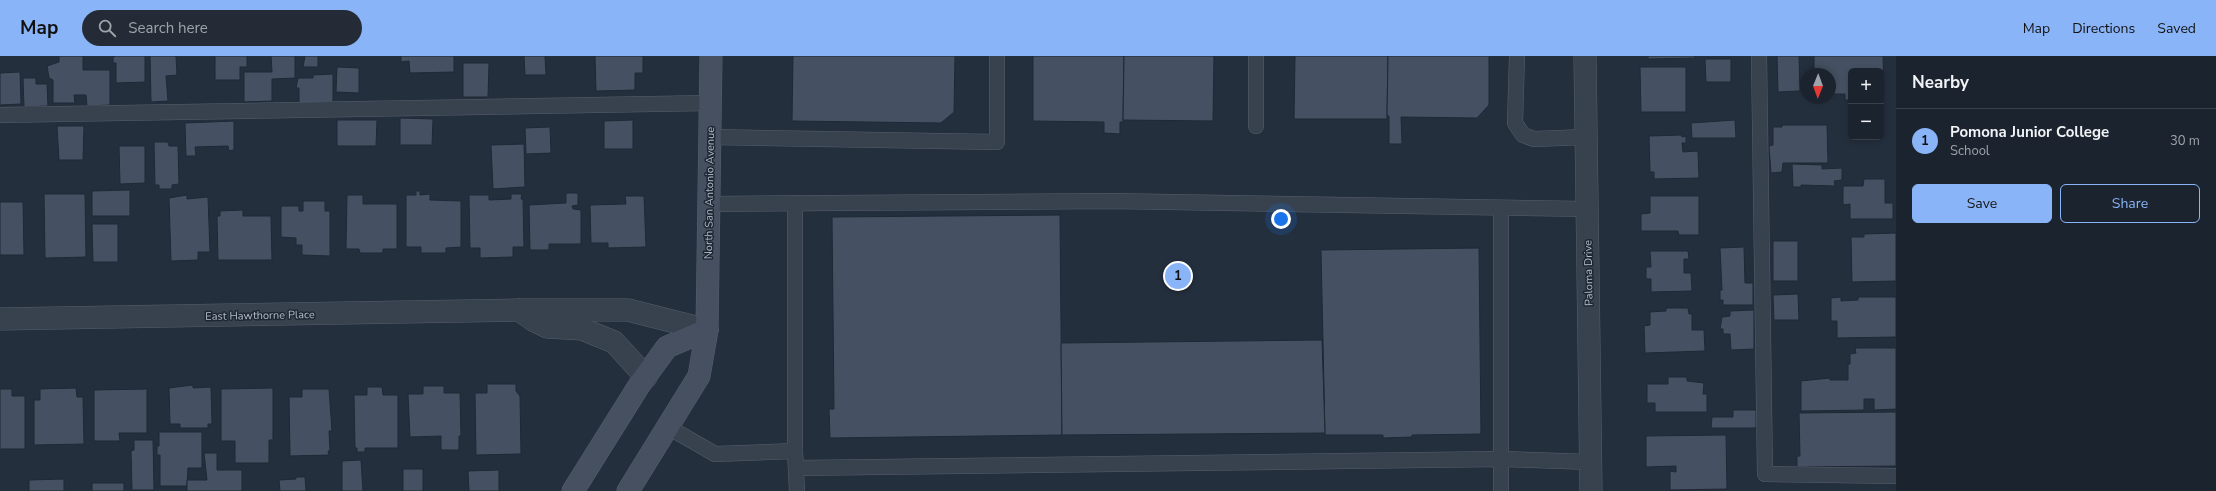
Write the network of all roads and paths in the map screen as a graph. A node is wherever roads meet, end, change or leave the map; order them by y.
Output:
1 (711, 56) edge
2 (997, 56) edge
3 (1256, 56) edge
4 (1517, 56) edge
5 (1585, 56) edge
6 (1760, 56) edge
7 (710, 103) junction
8 (0, 115) edge
9 (1256, 126) dead end
10 (710, 137) junction
11 (1586, 137) junction
12 (795, 203) junction
13 (709, 204) junction
14 (1501, 208) junction
15 (1587, 209) junction
16 (520, 310) junction
17 (0, 319) edge
18 (707, 330) junction
19 (646, 377) junction
20 (668, 427) junction
21 (795, 451) junction
22 (1501, 459) junction
23 (1591, 462) junction
24 (796, 468) junction
25 (1896, 476) edge
26 (573, 491) edge
27 (628, 491) edge
28 (797, 491) edge
29 (1501, 491) edge
30 (1591, 491) edge

1 - 7 main road, North San Antonio Avenue
2 - 10 lane
3 - 9 lane
4 - 11 lane
5 - 11 street, Paloma Drive
6 - 25 lane
7 - 8 lane
7 - 10 main road, North San Antonio Avenue
10 - 13 main road, North San Antonio Avenue
11 - 15 street, Paloma Drive
12 - 13 lane
12 - 14 lane
12 - 21 lane
13 - 18 main road, North San Antonio Avenue
14 - 15 lane
14 - 22 lane
15 - 23 street, Paloma Drive
16 - 17 street, East Hawthorne Place
16 - 18 street, East Hawthorne Place
16 - 19 street
18 - 19 main road
18 - 20 main road, North San Antonio Avenue
19 - 26 main road
20 - 21 lane
20 - 27 main road, North San Antonio Avenue
21 - 24 lane
22 - 23 lane
22 - 24 lane
22 - 29 lane
23 - 30 street, Paloma Drive
24 - 28 lane

